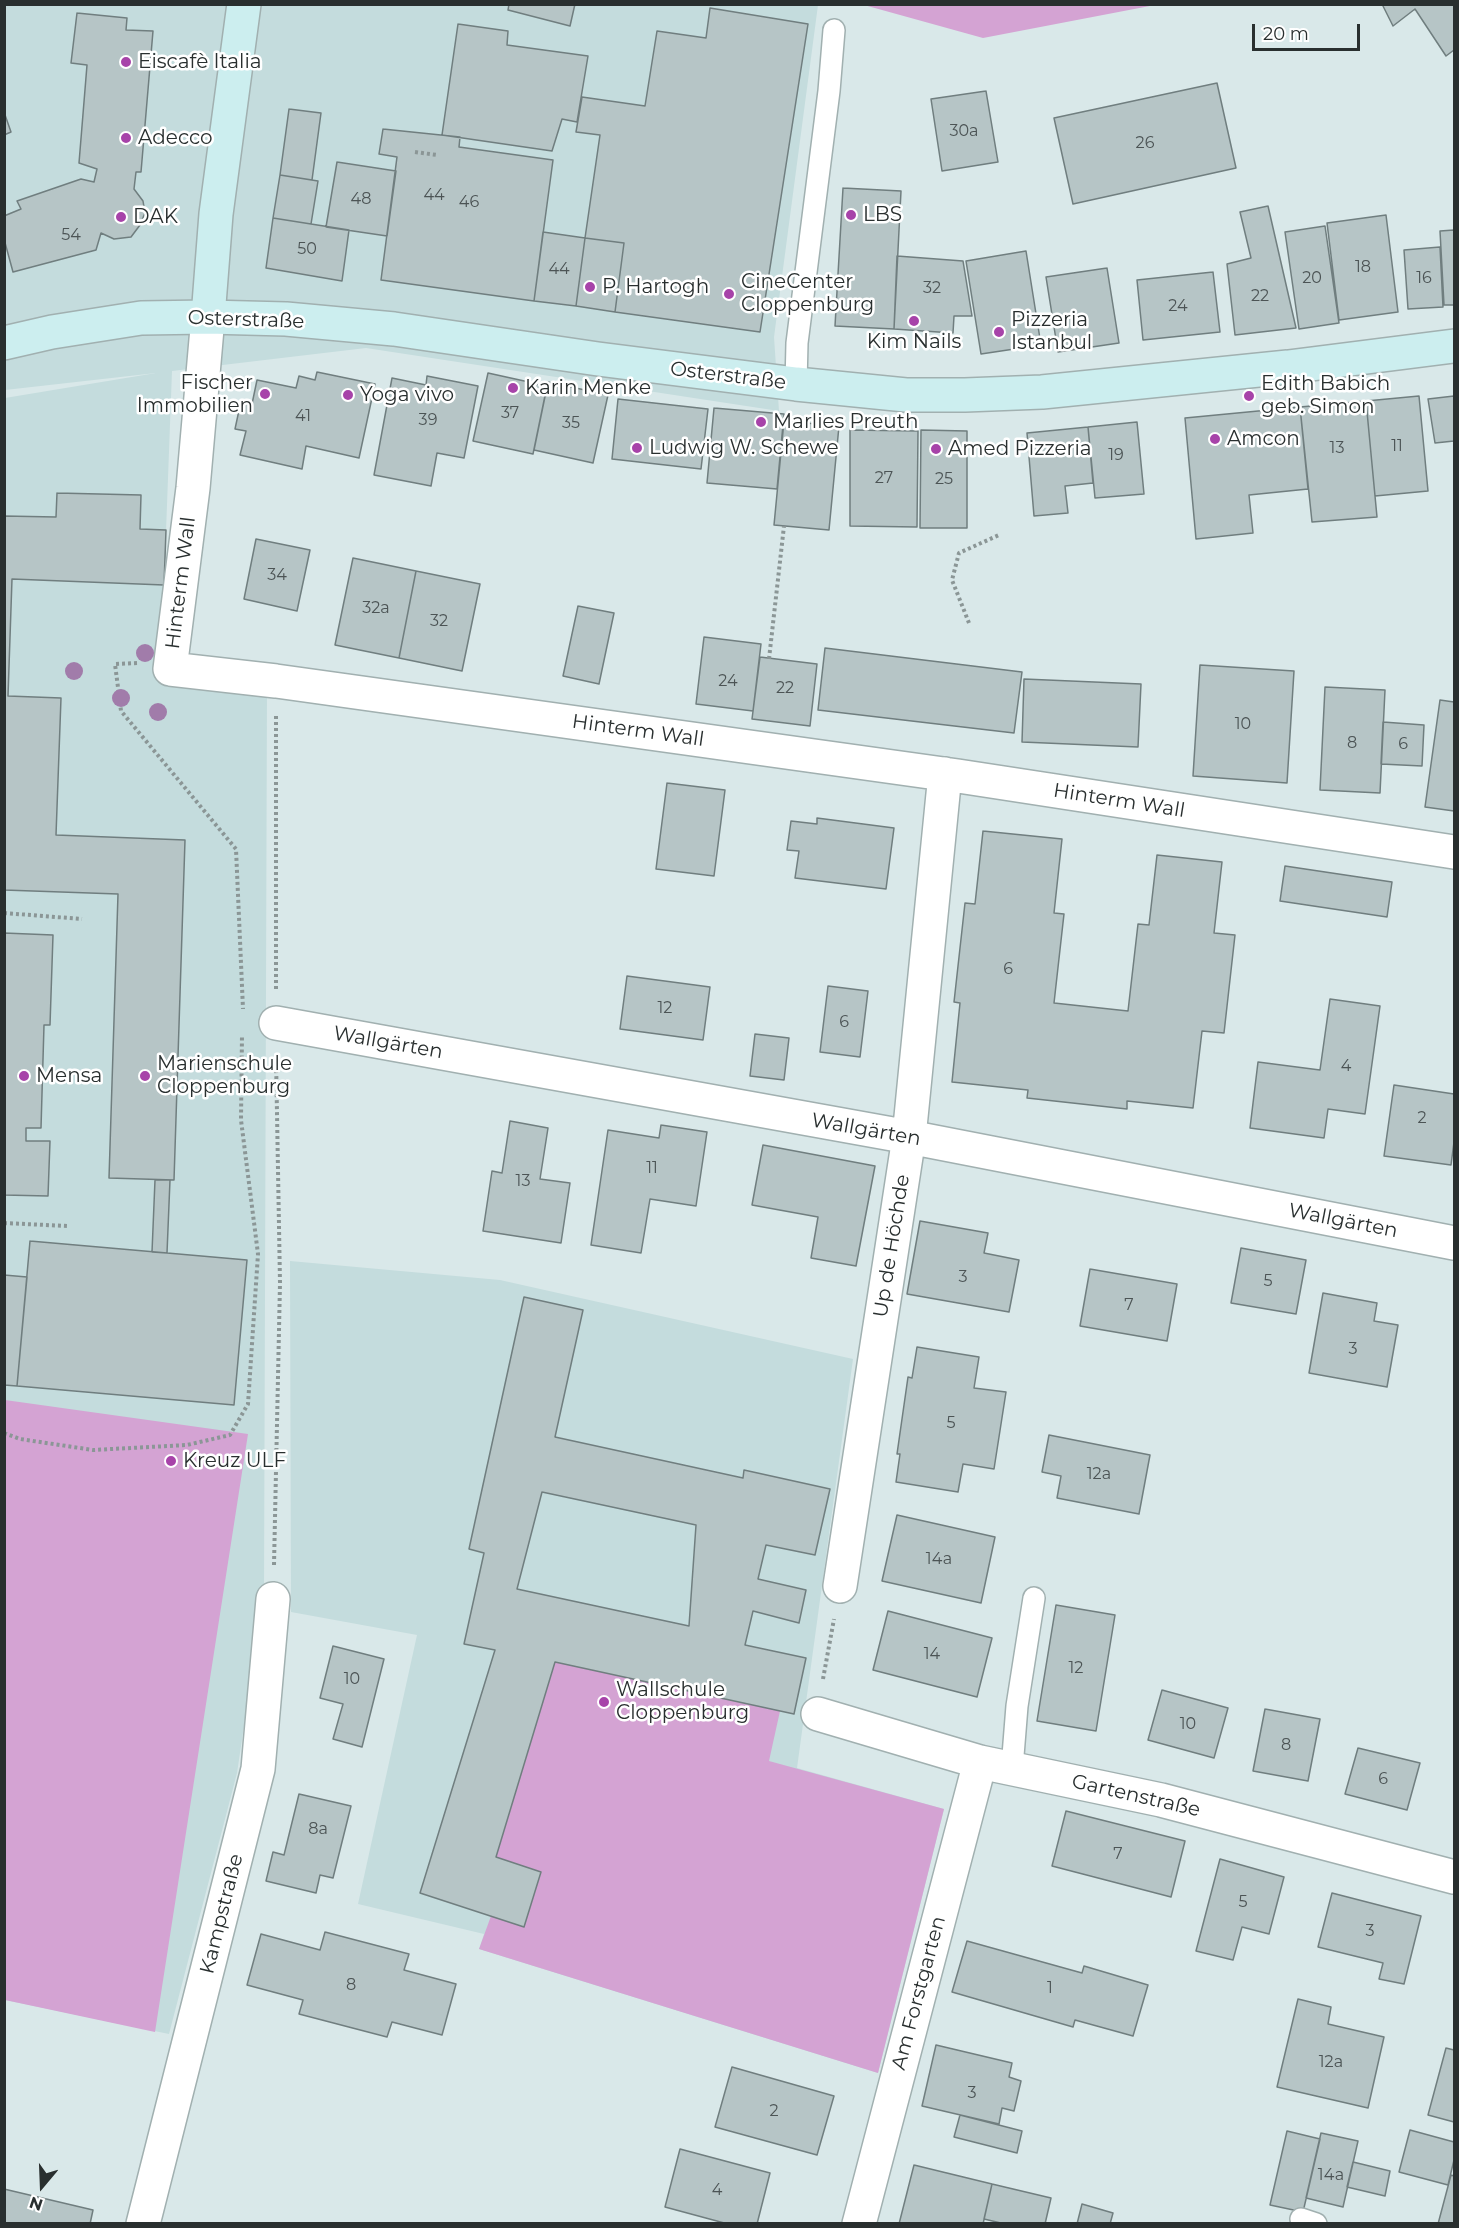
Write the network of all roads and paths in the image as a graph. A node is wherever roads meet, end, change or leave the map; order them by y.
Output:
1 (244, 4) edge
2 (834, 30) dead end
3 (415, 152) dead end
4 (437, 155) dead end
5 (208, 317) junction
6 (4, 343) edge
7 (1455, 346) edge
8 (796, 384) junction
9 (784, 526) dead end
10 (999, 535) dead end
11 (969, 623) dead end
12 (769, 659) dead end
13 (171, 661) junction
14 (276, 681) junction
15 (945, 774) junction
16 (1455, 852) edge
17 (4, 913) edge
18 (82, 919) dead end
19 (243, 1013) dead end
20 (276, 1023) junction
21 (242, 1024) dead end
22 (909, 1137) junction
23 (4, 1223) edge
24 (67, 1226) dead end
25 (1455, 1243) edge
26 (4, 1433) edge
27 (840, 1586) joint
28 (1034, 1598) dead end
29 (273, 1599) joint
30 (818, 1714) joint
31 (980, 1762) junction
32 (1012, 1768) junction
33 (1455, 1877) edge
34 (143, 2223) edge
35 (859, 2223) edge

1 - 5 street
2 - 8 lane
3 - 4 path
5 - 6 street, Osterstraße
5 - 8 street, Osterstraße
5 - 13 street, Hinterm Wall
7 - 8 street, Osterstraße
9 - 12 path
10 - 11 path
13 - 14 street, Hinterm Wall
13 - 19 path
14 - 15 street, Hinterm Wall
14 - 20 path
15 - 16 street, Hinterm Wall
15 - 22 street, Up de Höchde
17 - 18 path
20 - 22 street, Wallgärten
20 - 29 path
21 - 26 path
22 - 25 street, Wallgärten
22 - 27 street, Up de Höchde
23 - 24 path
27 - 30 path
28 - 32 lane
29 - 34 street, Kampstraße
30 - 31 street, Gartenstraße
31 - 32 street, Gartenstraße
31 - 35 street, Am Forstgarten
32 - 33 street, Gartenstraße

